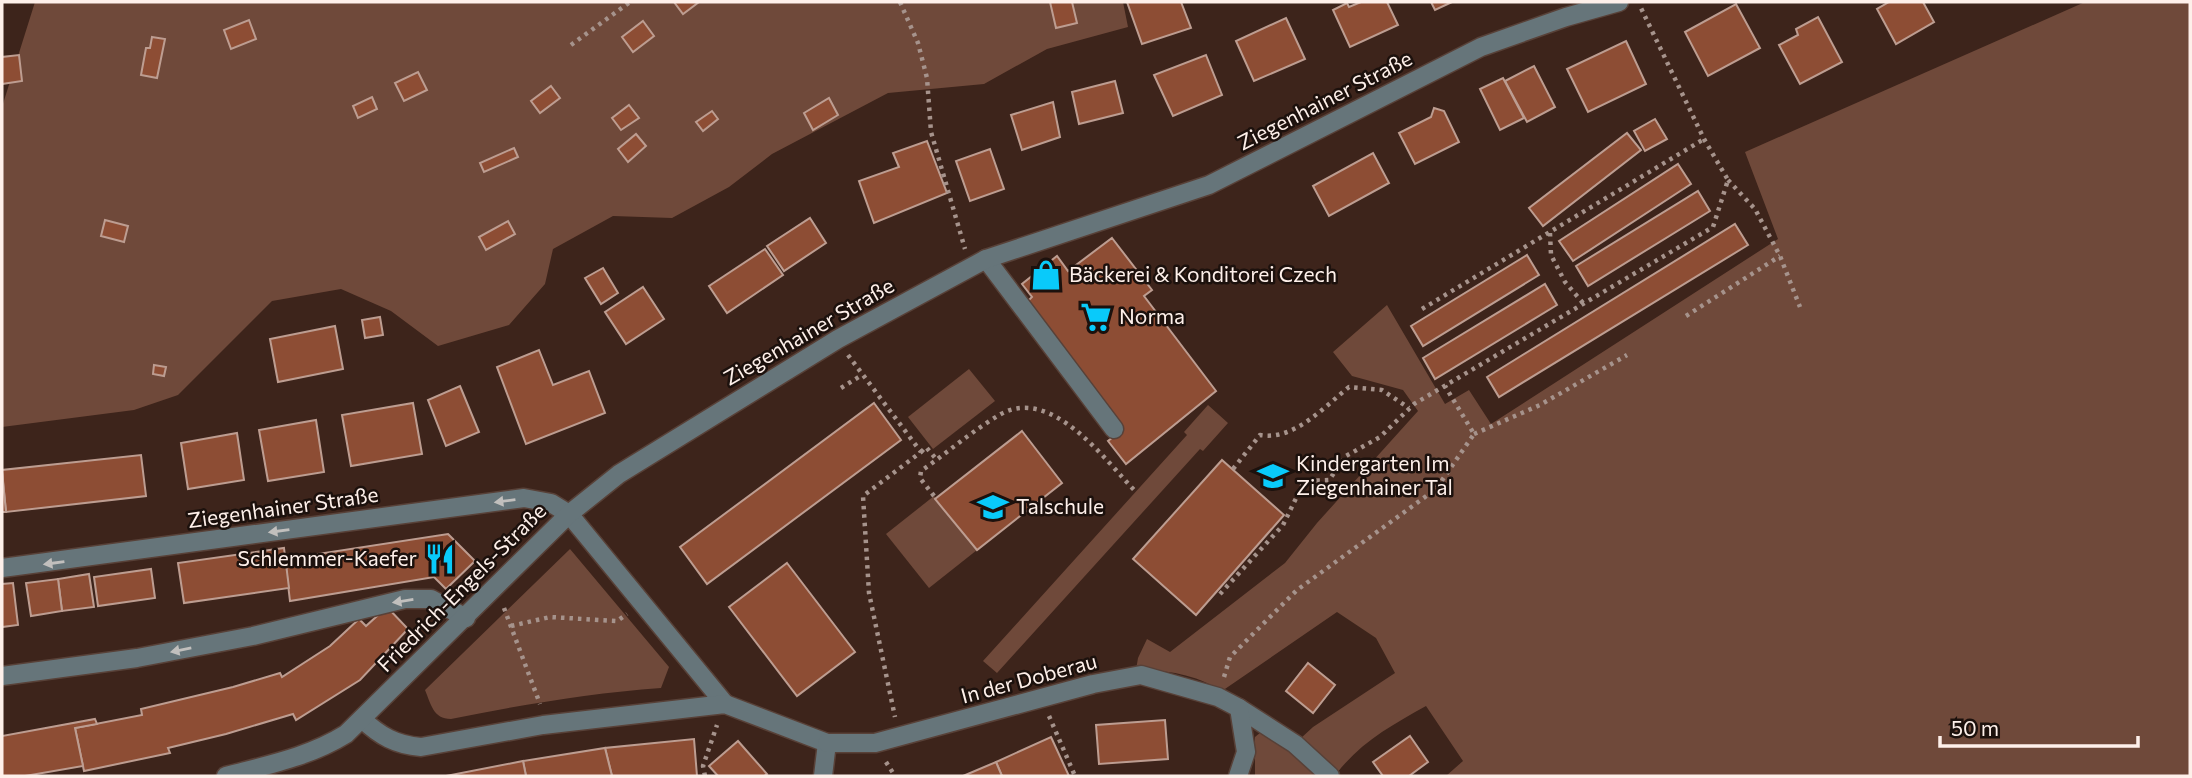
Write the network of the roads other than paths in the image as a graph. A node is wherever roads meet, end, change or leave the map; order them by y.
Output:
1 (1619, 2) edge
2 (986, 259) junction
3 (1114, 429) dead end
4 (569, 514) junction
5 (2, 568) edge
6 (466, 618) junction
7 (2, 676) edge
8 (725, 704) junction
9 (1239, 708) junction
10 (362, 719) junction
11 (827, 743) junction
12 (226, 776) edge
13 (823, 776) edge
14 (1238, 776) edge
15 (1330, 776) edge

1 - 2 street, Ziegenhainer Straße
2 - 3 street
2 - 4 street, Ziegenhainer Straße
4 -> 5 street, Ziegenhainer Straße
4 - 6 street, Friedrich-Engels-Straße
4 - 8 street, Friedrich-Engels-Straße
6 -> 7 street
6 - 10 street, Friedrich-Engels-Straße
8 - 10 street, Friedrich-Engels-Straße
8 - 11 street, Friedrich-Engels-Straße
9 - 11 street, In der Doberau
9 - 14 street
9 - 15 street, In der Doberau
10 - 12 street, Friedrich-Engels-Straße
11 - 13 street

